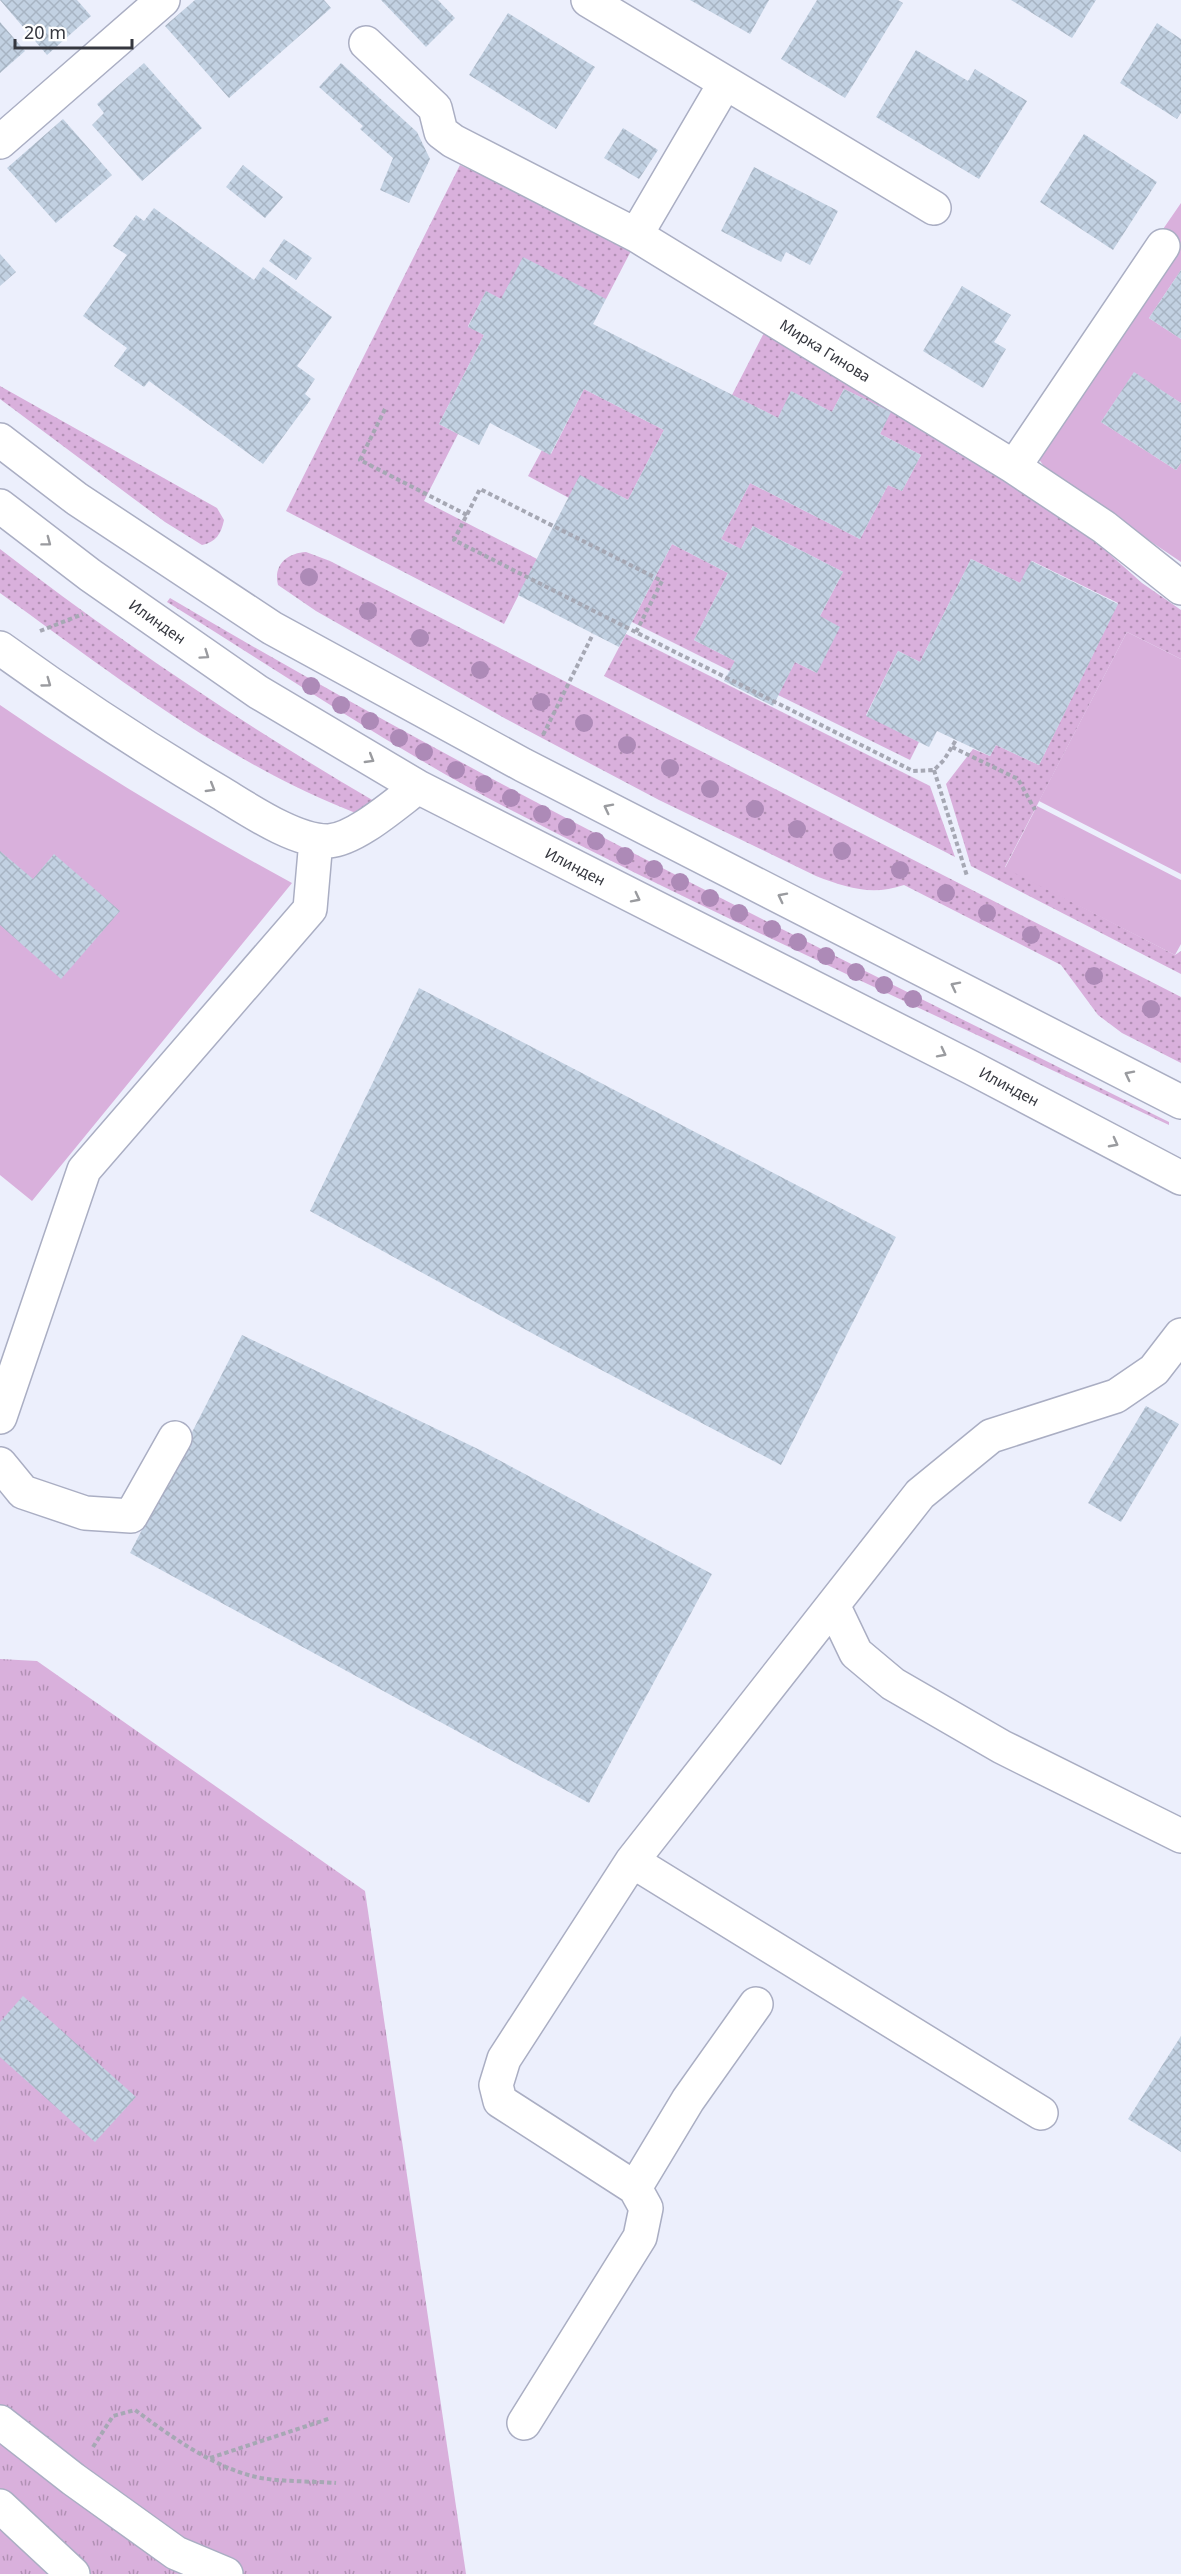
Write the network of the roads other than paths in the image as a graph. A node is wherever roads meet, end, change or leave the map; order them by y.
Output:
1 (163, 0) edge
2 (588, 0) edge
3 (366, 43) dead end
4 (725, 83) junction
5 (0, 142) edge
6 (934, 208) dead end
7 (636, 235) junction
8 (1163, 246) dead end
9 (0, 440) edge
10 (1014, 467) junction
11 (0, 506) edge
12 (1181, 588) edge
13 (0, 648) edge
14 (418, 787) junction
15 (316, 840) junction
16 (1181, 1102) edge
17 (1181, 1178) edge
18 (1181, 1335) edge
19 (0, 1417) edge
20 (175, 1438) dead end
21 (0, 1464) edge
22 (834, 1606) junction
23 (1181, 1836) edge
24 (632, 1861) junction
25 (756, 2004) dead end
26 (1041, 2114) dead end
27 (635, 2188) junction
28 (0, 2421) edge
29 (524, 2423) dead end
30 (0, 2506) edge
31 (73, 2574) edge
32 (226, 2574) edge

1 - 5 street
2 - 4 street
3 - 7 street, Мирка Гинова
4 - 6 street
4 - 7 street
7 - 10 street, Мирка Гинова
8 - 10 street
16 -> 9 street
10 - 12 street, Мирка Гинова
11 -> 14 street, Илинден
13 -> 15 street
14 - 15 street
14 -> 17 street, Илинден
15 - 19 street
18 - 22 street
20 - 21 street
22 - 23 street
22 - 24 street
24 - 26 street
24 - 27 street
25 - 27 street
27 - 29 street
28 - 32 street
30 - 31 street

